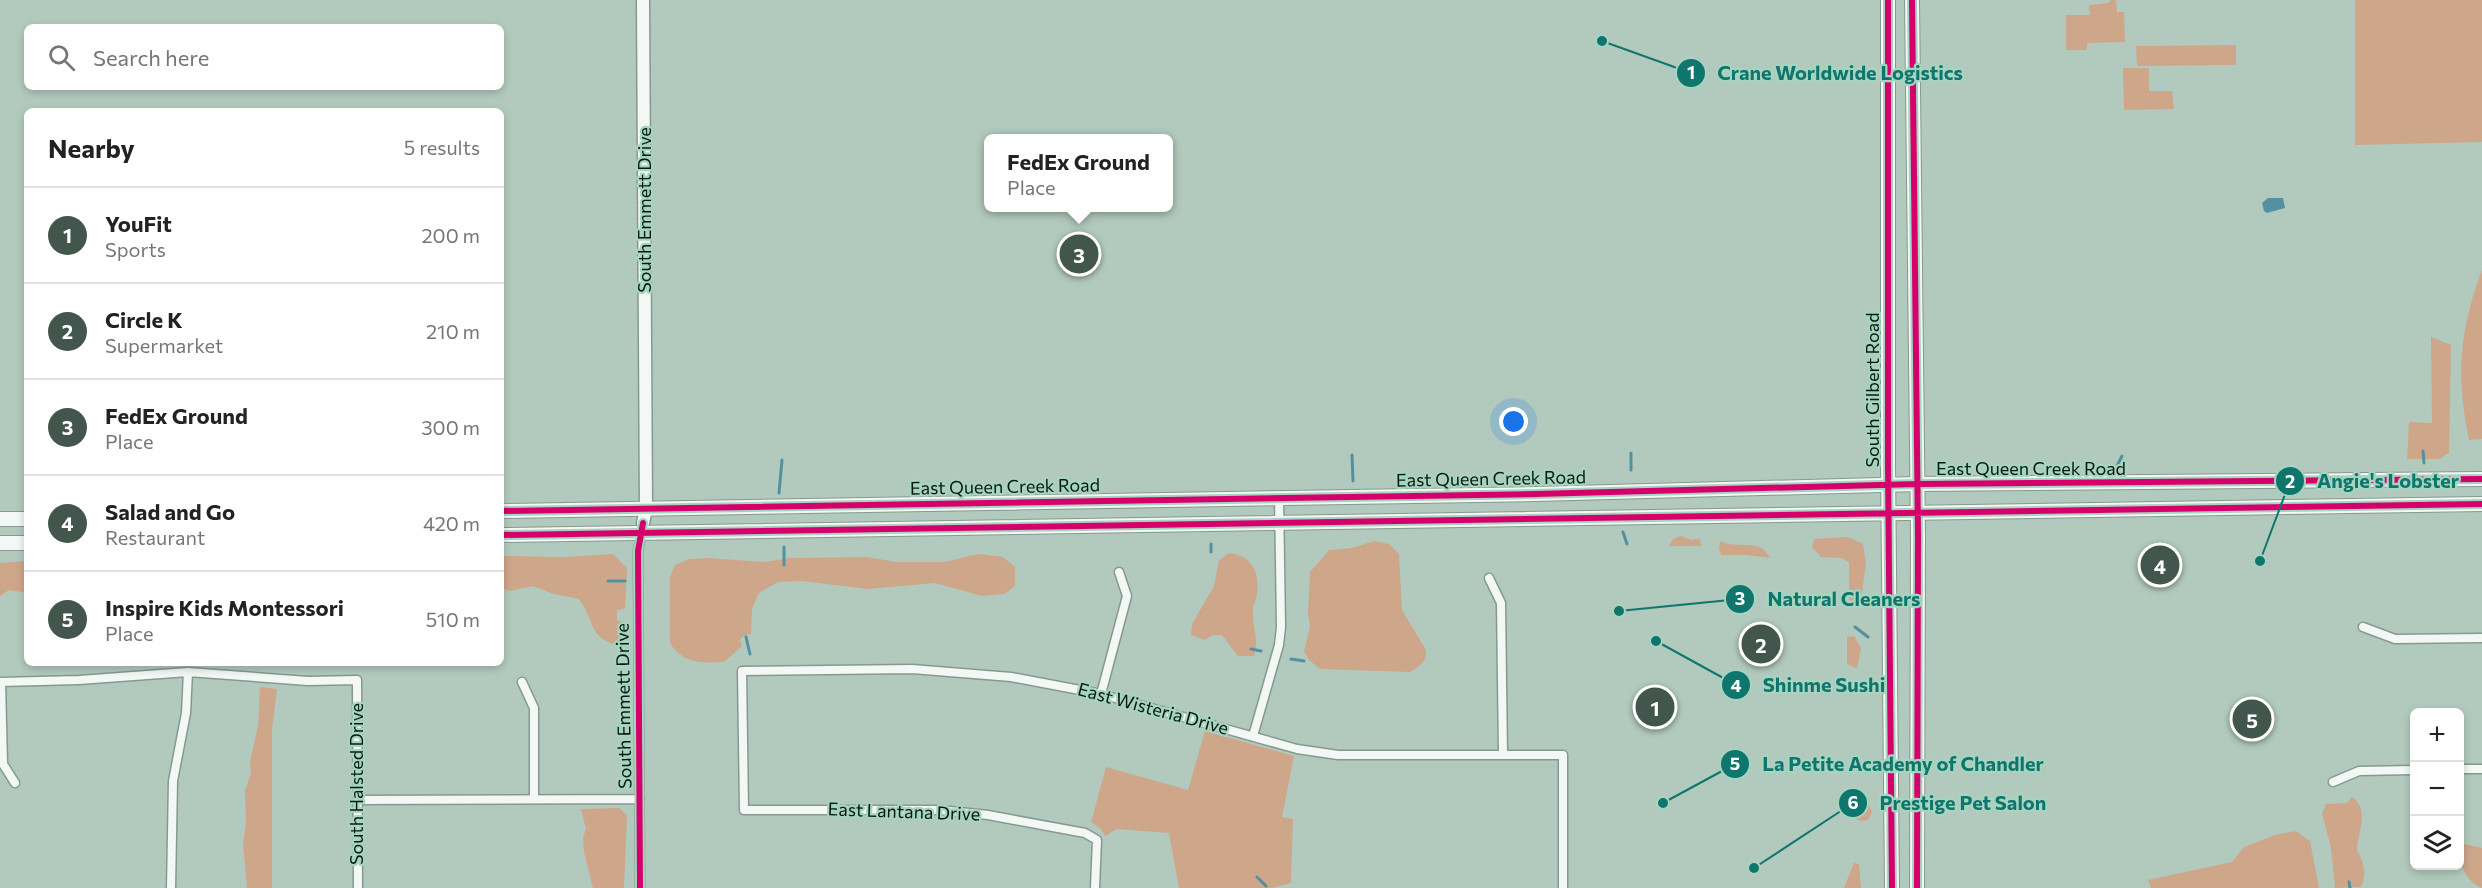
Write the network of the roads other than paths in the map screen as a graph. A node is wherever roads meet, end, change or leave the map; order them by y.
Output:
1 (643, 0) edge
2 (1888, 0) edge
3 (1912, 0) edge
4 (1889, 186) junction
5 (1914, 186) junction
6 (2482, 479) edge
7 (1917, 484) junction
8 (1888, 485) junction
9 (1598, 492) junction
10 (1279, 497) junction
11 (2482, 504) edge
12 (646, 508) junction
13 (504, 511) edge
14 (1888, 514) junction
15 (1918, 514) junction
16 (1599, 516) junction
17 (0, 519) edge
18 (24, 519) edge
19 (1280, 522) junction
20 (642, 528) junction
21 (504, 535) edge
22 (0, 543) edge
23 (24, 543) edge
24 (1119, 572) dead end
25 (1489, 578) dead end
26 (2363, 627) dead end
27 (2482, 638) edge
28 (188, 672) junction
29 (1, 682) edge
30 (522, 682) dead end
31 (1101, 694) junction
32 (1253, 736) junction
33 (1503, 756) junction
34 (2464, 769) edge
35 (2482, 769) edge
36 (2410, 770) edge
37 (2333, 782) dead end
38 (15, 783) dead end
39 (534, 799) junction
40 (640, 799) junction
41 (357, 800) junction
42 (744, 810) joint
43 (171, 888) edge
44 (358, 888) edge
45 (640, 888) edge
46 (1095, 888) edge
47 (1563, 888) edge
48 (1892, 888) edge
49 (1917, 888) edge

1 - 12 street, South Emmett Drive
2 - 4 main road, South Gilbert Road
3 - 5 main road
4 - 5 main road
4 - 8 main road, South Gilbert Road
5 - 7 main road
6 - 7 main road, East Queen Creek Road
7 - 8 main road, East Queen Creek Road
7 - 15 main road
8 - 9 main road, East Queen Creek Road
8 - 14 main road, South Gilbert Road
9 - 10 main road, East Queen Creek Road
9 - 16 main road
10 - 12 main road, East Queen Creek Road
10 - 19 street
11 - 15 main road
12 - 13 main road, East Queen Creek Road
12 - 20 street, South Emmett Drive
14 - 15 main road
14 - 16 main road
14 - 48 main road, South Gilbert Road
15 - 49 main road
16 - 19 main road
17 - 18 main road
19 - 20 main road
19 - 32 street
20 - 21 main road
20 - 40 street, South Emmett Drive
22 - 23 main road
24 - 31 street
25 - 33 street
26 - 27 street
28 - 29 street
28 - 41 street, South Halsted Drive
28 - 43 street
29 - 38 street
30 - 39 street
31 - 32 street, East Wisteria Drive
31 - 42 street, East Wisteria Drive
32 - 33 street, East Wisteria Drive
33 - 47 street, East Wisteria Drive
34 - 35 street
36 - 37 street
39 - 40 street
39 - 41 street
40 - 45 street, South Emmett Drive
41 - 44 street, South Halsted Drive
42 - 46 street, East Lantana Drive

